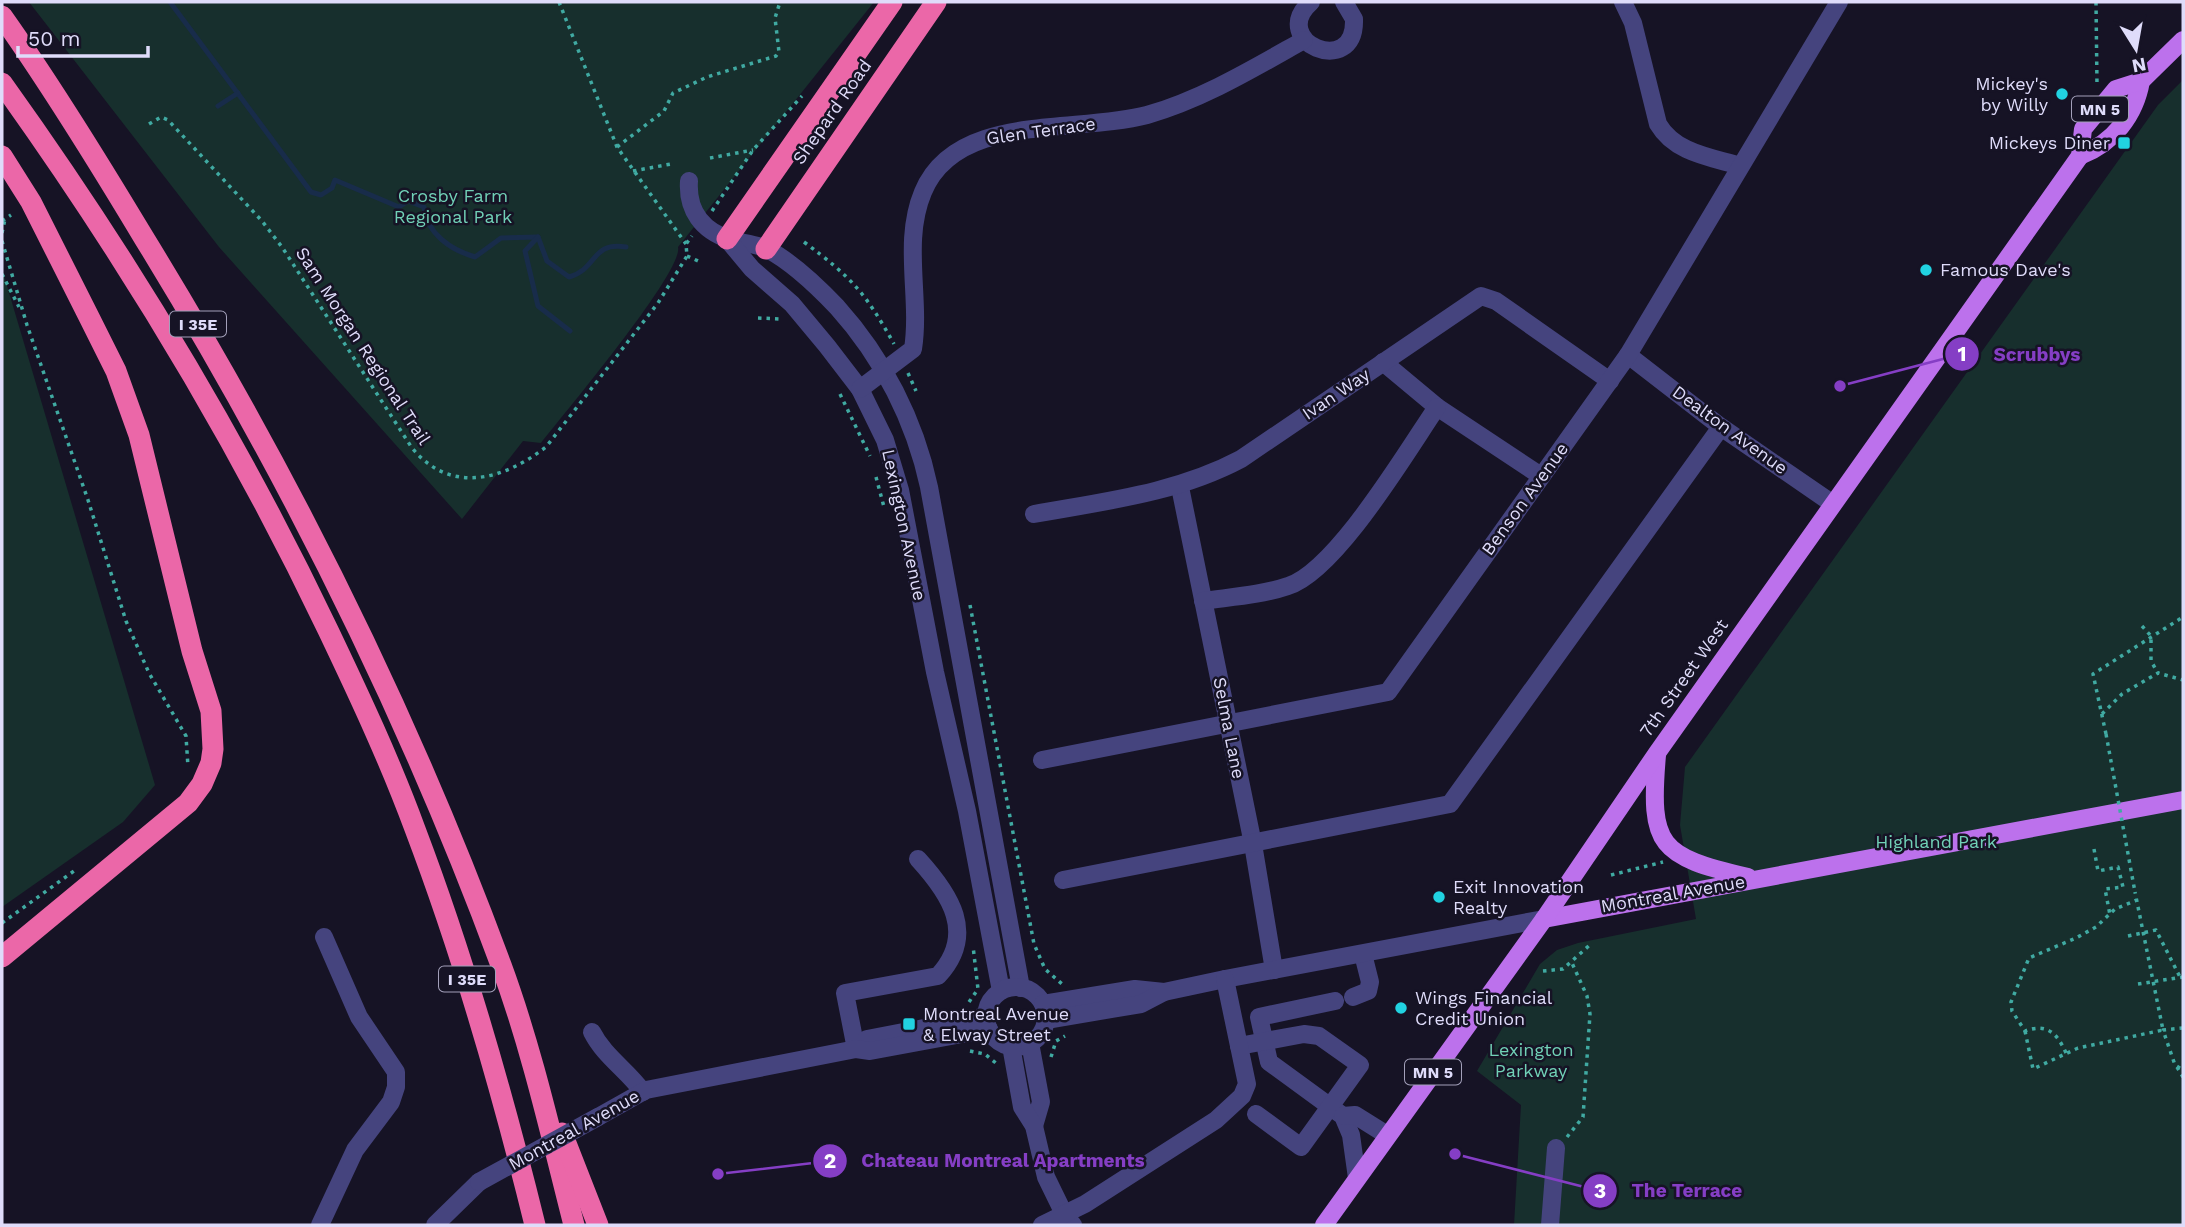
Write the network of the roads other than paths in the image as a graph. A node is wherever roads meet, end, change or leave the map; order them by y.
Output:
1 (892, 2) edge
2 (936, 2) edge
3 (1311, 2) edge
4 (1623, 2) edge
5 (1839, 2) edge
6 (1353, 4) edge
7 (2, 16) edge
8 (1304, 40) junction
9 (2183, 40) edge
10 (2141, 81) junction
11 (2, 83) edge
12 (2, 156) edge
13 (2080, 156) junction
14 (1740, 166) junction
15 (689, 181) dead end
16 (727, 239) junction
17 (766, 248) junction
18 (1628, 355) junction
19 (1383, 362) junction
20 (884, 373) junction
21 (1610, 381) junction
22 (860, 389) junction
23 (1437, 407) junction
24 (1721, 426) junction
25 (1541, 476) junction
26 (1180, 487) junction
27 (1833, 504) junction
28 (1034, 514) dead end
29 (1203, 601) junction
30 (1228, 725) junction
31 (1657, 753) junction
32 (1042, 760) dead end
33 (2183, 800) edge
34 (1252, 844) junction
35 (918, 859) dead end
36 (1755, 879) junction
37 (1063, 880) dead end
38 (1544, 919) junction
39 (324, 937) dead end
40 (1363, 954) junction
41 (2, 957) edge
42 (1274, 970) junction
43 (1225, 979) junction
44 (1021, 988) junction
45 (1001, 991) junction
46 (1353, 998) dead end
47 (1335, 1001) dead end
48 (1045, 1012) junction
49 (516, 1015) junction
50 (988, 1023) junction
51 (592, 1032) dead end
52 (1265, 1041) junction
53 (1030, 1044) junction
54 (1011, 1046) junction
55 (1239, 1046) junction
56 (856, 1049) junction
57 (643, 1092) junction
58 (1337, 1112) junction
59 (1256, 1114) dead end
60 (1034, 1126) junction
61 (1387, 1135) junction
62 (1556, 1148) road end
63 (1357, 1178) junction
64 (1069, 1221) edge
65 (320, 1225) edge
66 (435, 1225) edge
67 (535, 1225) edge
68 (574, 1225) edge
69 (598, 1225) edge
70 (1042, 1225) edge
71 (1324, 1225) edge
72 (1550, 1225) edge

1 - 16 highway, Shepard Road
2 - 17 highway, Shepard Road
3 - 8 street
4 - 14 street
5 - 14 street, Benson Avenue
6 - 8 street
7 - 49 highway, I 35E
8 - 20 street, Glen Terrace
9 - 10 main road, 7th Street West / MN 5
10 - 13 main road, 7th Street West / MN 5
10 - 13 main road, 7th Street West / MN 5
11 - 67 highway, I 35E
12 - 41 highway
13 - 27 main road, 7th Street West / MN 5
14 - 18 street, Benson Avenue
15 - 16 street
16 - 17 street, Lexington Avenue
16 - 22 street, Lexington Avenue
17 - 20 street, Lexington Avenue
18 - 21 street, Benson Avenue
18 - 24 street, Dealton Avenue
19 - 21 street, Ivan Way
19 - 23 street
19 - 26 street, Ivan Way
20 - 22 street
20 - 44 street, Lexington Avenue
21 - 25 street, Benson Avenue
22 - 45 street, Lexington Avenue
23 - 25 street
23 - 29 street
24 - 27 street, Dealton Avenue
24 - 34 street
25 - 30 street, Benson Avenue
26 - 28 street, Ivan Way
26 - 29 street, Selma Lane
27 - 31 main road, 7th Street West / MN 5
29 - 30 street, Selma Lane
30 - 32 street, Benson Avenue
30 - 34 street, Selma Lane
31 - 36 main road
31 - 38 main road, 7th Street West / MN 5
33 - 36 main road, Montreal Avenue
34 - 37 street
34 - 42 street, Selma Lane
35 - 56 street
36 - 38 main road, Montreal Avenue
38 - 40 street, Montreal Avenue
38 - 61 main road, 7th Street West / MN 5
39 - 65 street
40 - 42 street, Montreal Avenue
40 - 46 street
42 - 43 street, Montreal Avenue
43 - 48 street, Montreal Avenue
43 - 55 street
44 - 45 street
44 - 48 street
45 - 50 street
47 - 52 street
48 - 53 street
49 - 68 highway, I 35E
49 - 69 highway
50 - 54 street
50 - 56 street, Montreal Avenue
51 - 57 street
52 - 55 street
52 - 58 street
52 - 58 street
53 - 54 street
53 - 60 street
54 - 60 street
55 - 64 street
56 - 57 street, Montreal Avenue
57 - 66 street, Montreal Avenue, bridge
58 - 59 street
58 - 61 street
58 - 63 street
60 - 64 street
61 - 63 main road, 7th Street West / MN 5
62 - 72 street
63 - 71 main road, 7th Street West / MN 5
64 - 70 street

